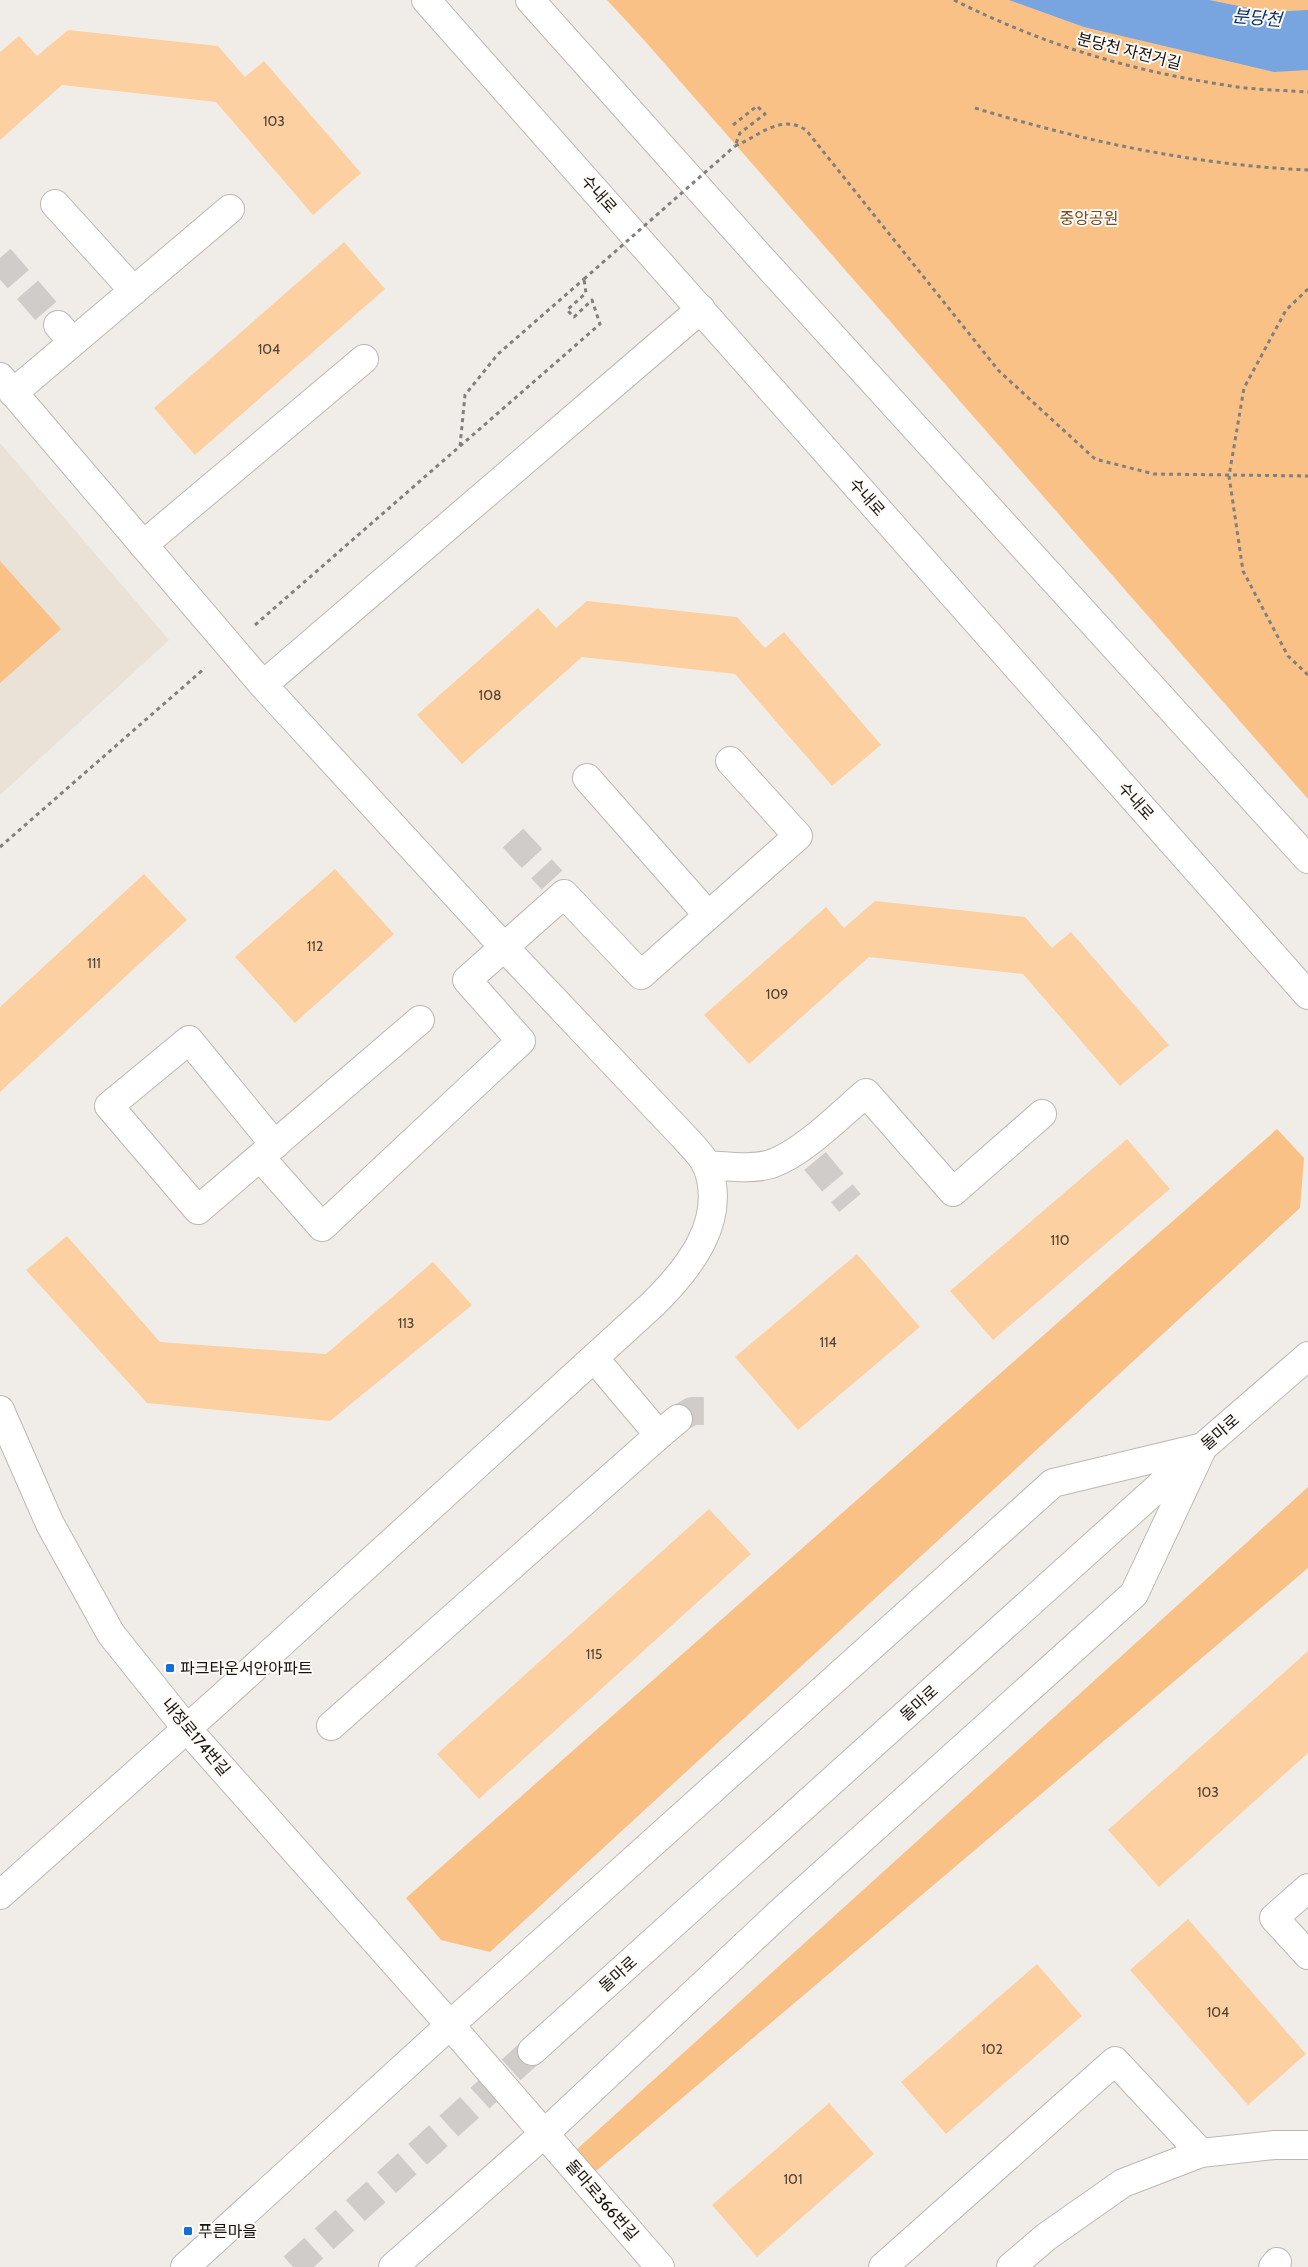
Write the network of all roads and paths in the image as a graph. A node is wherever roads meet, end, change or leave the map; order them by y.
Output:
1 (426, 0) edge
2 (530, 0) edge
3 (954, 0) edge
4 (1308, 92) edge
5 (975, 108) dead end
6 (733, 125) dead end
7 (735, 146) junction
8 (1308, 170) edge
9 (55, 204) dead end
10 (230, 209) dead end
11 (584, 279) junction
12 (1308, 289) edge
13 (134, 291) junction
14 (700, 309) junction
15 (364, 359) dead end
16 (7, 385) edge
17 (460, 446) junction
18 (1229, 476) junction
19 (1308, 476) edge
20 (143, 545) junction
21 (249, 630) dead end
22 (211, 663) dead end
23 (1308, 675) edge
24 (263, 685) junction
25 (730, 761) dead end
26 (587, 778) dead end
27 (0, 847) edge
28 (1308, 859) edge
29 (708, 915) junction
30 (503, 946) junction
31 (1308, 995) edge
32 (420, 1020) dead end
33 (1042, 1114) dead end
34 (268, 1151) junction
35 (706, 1164) junction
36 (1308, 1356) edge
37 (594, 1358) junction
38 (0, 1410) edge
39 (1203, 1447) junction
40 (331, 1726) dead end
41 (187, 1729) junction
42 (1308, 1888) edge
43 (0, 1895) edge
44 (1308, 1955) edge
45 (450, 2025) junction
46 (532, 2052) tunnel mouth
47 (544, 2133) junction
48 (1308, 2145) edge
49 (1201, 2153) junction
50 (185, 2267) edge
51 (393, 2267) edge
52 (660, 2267) edge
53 (883, 2267) edge
54 (1011, 2267) edge

1 - 14 main road, 수내로
2 - 28 main road
3 - 4 path, 분당천 자전거길
5 - 8 path
6 - 7 path
7 - 11 path, bridge
7 - 18 path
9 - 13 main road
10 - 13 main road
11 - 17 path
11 - 17 path
12 - 18 path
13 - 16 main road
14 - 24 main road
14 - 31 main road, 수내로
15 - 20 main road
16 - 20 main road
17 - 21 path
18 - 19 path
18 - 23 path
20 - 24 main road
22 - 27 path
24 - 30 main road
25 - 29 main road
26 - 29 main road
29 - 30 main road
30 - 34 main road
30 - 35 main road
32 - 34 main road
33 - 35 main road
34 - 34 main road
35 - 37 main road
36 - 39 main road, 돌마로
37 - 40 main road
37 - 41 main road
38 - 41 main road, 내정로174번길
39 - 45 main road
39 - 46 main road, 돌마로
39 - 47 main road
41 - 43 main road
41 - 45 main road, 내정로174번길
42 - 44 main road
45 - 47 main road, 내정로174번길
45 - 50 main road
47 - 51 main road
47 - 52 main road, 돌마로366번길
48 - 49 main road
49 - 53 main road
49 - 54 main road

